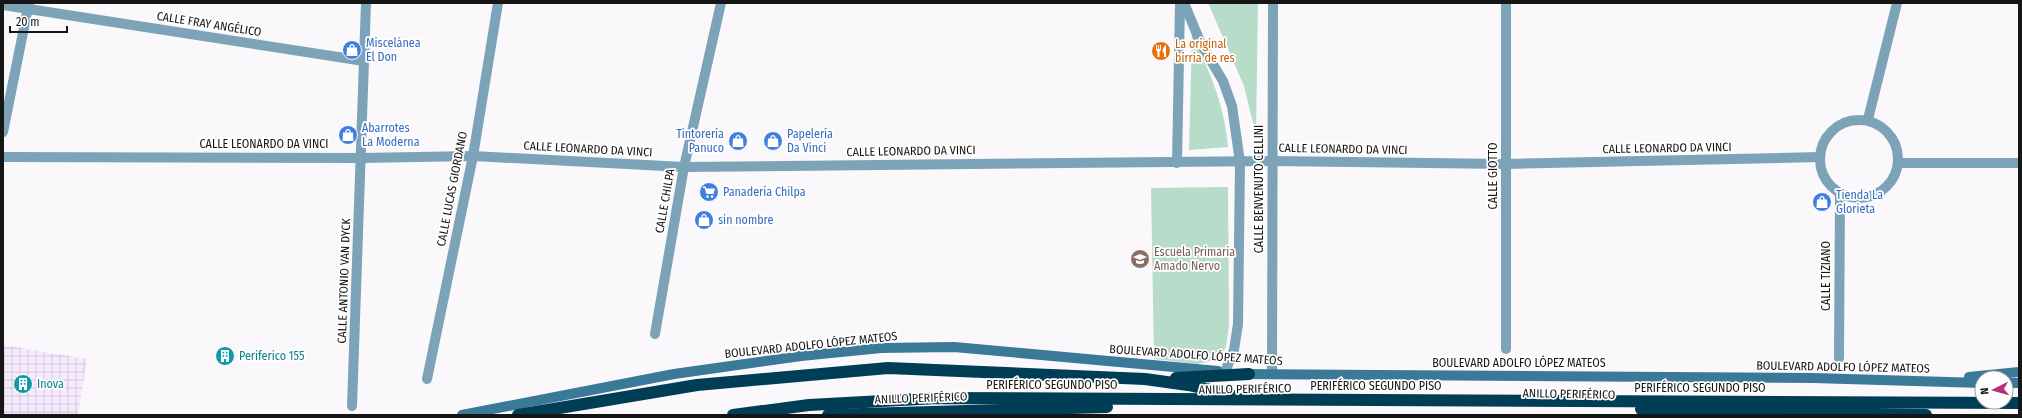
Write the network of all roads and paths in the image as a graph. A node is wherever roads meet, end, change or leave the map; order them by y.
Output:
1 (366, 3) edge
2 (498, 3) edge
3 (721, 3) edge
4 (1180, 3) edge
5 (1184, 3) edge
6 (1273, 3) edge
7 (1506, 3) edge
8 (1897, 3) edge
9 (3, 5) edge
10 (29, 6) edge
11 (364, 61) junction
12 (1868, 120) junction
13 (3, 132) edge
14 (473, 156) junction
15 (3, 157) edge
16 (1820, 157) junction
17 (361, 158) junction
18 (1272, 161) junction
19 (1240, 162) junction
20 (1177, 163) junction
21 (1898, 163) junction
22 (2019, 163) edge
23 (1506, 164) junction
24 (684, 167) junction
25 (1840, 193) junction
26 (655, 334) dead end
27 (1506, 349) dead end
28 (1839, 358) dead end
29 (1225, 372) junction
30 (2019, 372) edge
31 (1249, 374) junction
32 (1272, 374) junction
33 (427, 379) dead end
34 (1147, 379) junction
35 (1920, 382) junction
36 (1974, 382) edge
37 (1264, 402) junction
38 (2019, 403) edge
39 (352, 406) dead end
40 (462, 415) edge
41 (518, 415) edge
42 (733, 415) edge
43 (828, 415) edge
44 (1926, 415) edge

1 - 11 street, CALLE ANTONIO VAN DYCK
2 - 14 street, CALLE LUCAS GIORDANO
3 - 24 street, CALLE CHILPA
4 - 20 street
5 - 19 street
6 - 18 street, CALLE BENVENUTO CELLINI
7 - 23 street, CALLE GIOTTO
8 - 12 street
9 - 10 street, CALLE FRAY ANGÉLICO
10 - 11 street, CALLE FRAY ANGÉLICO
10 - 13 street
11 - 17 street, CALLE ANTONIO VAN DYCK
12 - 16 street
12 - 21 street
14 - 17 street, CALLE LEONARDO DA VINCI
14 - 24 street, CALLE LEONARDO DA VINCI
14 - 33 street, CALLE LUCAS GIORDANO
15 - 17 street, CALLE LEONARDO DA VINCI
16 - 23 street, CALLE LEONARDO DA VINCI
16 - 25 street
17 - 39 street, CALLE ANTONIO VAN DYCK
18 - 19 street, CALLE LEONARDO DA VINCI
18 - 23 street, CALLE LEONARDO DA VINCI
18 - 32 street, CALLE BENVENUTO CELLINI
19 - 20 street, CALLE LEONARDO DA VINCI
19 - 29 street
20 - 24 street, CALLE LEONARDO DA VINCI
21 - 22 street
21 - 25 street
23 - 27 street, CALLE GIOTTO
24 - 26 street, CALLE CHILPA
25 - 28 street, CALLE TIZIANO
29 - 31 main road, BOULEVARD ADOLFO LÓPEZ MATEOS
29 - 40 main road, BOULEVARD ADOLFO LÓPEZ MATEOS
30 - 35 main road
31 - 32 main road, BOULEVARD ADOLFO LÓPEZ MATEOS
31 - 34 highway
32 - 35 main road, BOULEVARD ADOLFO LÓPEZ MATEOS
34 - 37 highway
34 - 41 highway
35 - 36 main road, BOULEVARD ADOLFO LÓPEZ MATEOS
37 - 43 highway, ANILLO PERIFÉRICO
37 - 44 highway, ANILLO PERIFÉRICO
38 - 42 highway, PERIFÉRICO SEGUNDO PISO

